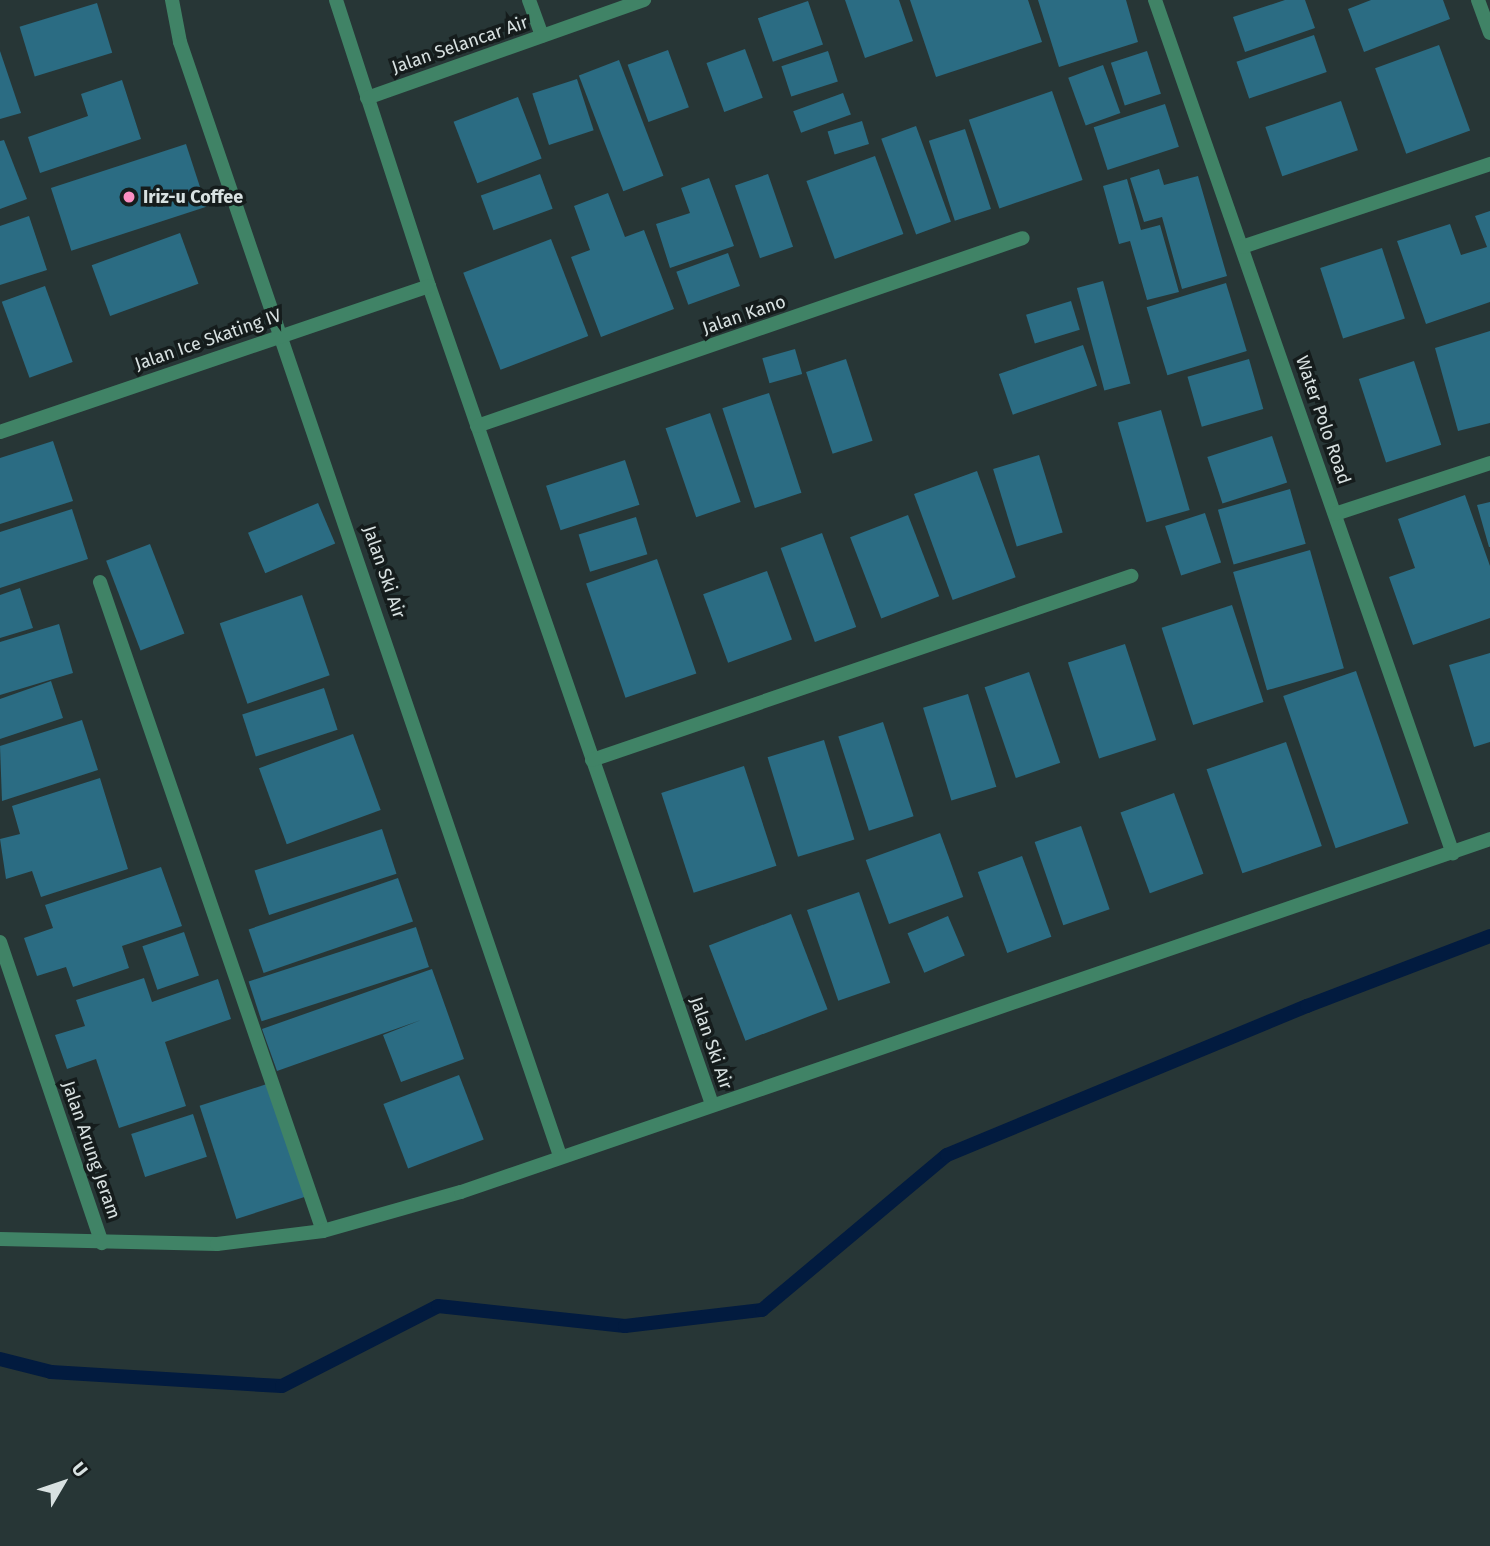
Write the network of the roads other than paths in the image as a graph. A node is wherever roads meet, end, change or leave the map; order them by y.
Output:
1 (172, 0) edge
2 (336, 0) edge
3 (529, 0) edge
4 (644, 0) edge
5 (1155, 0) edge
6 (1478, 0) edge
7 (1490, 33) edge
8 (542, 36) junction
9 (367, 98) junction
10 (1490, 164) edge
11 (1023, 238) dead end
12 (1242, 247) junction
13 (429, 286) junction
14 (283, 334) junction
15 (477, 426) junction
16 (0, 432) edge
17 (1490, 463) edge
18 (1335, 514) junction
19 (1130, 576) dead end
20 (100, 582) dead end
21 (592, 760) junction
22 (1490, 839) edge
23 (1453, 854) junction
24 (0, 942) edge
25 (712, 1104) junction
26 (561, 1156) junction
27 (323, 1231) junction
28 (0, 1239) edge
29 (102, 1243) junction

1 - 14 street, Jalan Ski Air
2 - 9 street, Jalan Ski Air
3 - 8 street
4 - 8 street, Jalan Selancar Air
5 - 12 street, Water Polo Road
6 - 7 street
8 - 9 street, Jalan Selancar Air
9 - 13 street, Jalan Ski Air
10 - 12 street
11 - 15 street, Jalan Kano
12 - 18 street, Water Polo Road
13 - 14 street, Jalan Ice Skating IV
13 - 15 street, Jalan Ski Air
14 - 16 street, Jalan Ice Skating IV
14 - 26 street, Jalan Ski Air
15 - 21 street, Jalan Ski Air
17 - 18 street
18 - 23 street, Water Polo Road
19 - 21 street
20 - 27 street
21 - 25 street, Jalan Ski Air
22 - 23 street, Jalan Arung Jeram
23 - 25 street, Jalan Arung Jeram
24 - 29 street, Jalan Arung Jeram
25 - 26 street, Jalan Arung Jeram
26 - 27 street, Jalan Arung Jeram
27 - 29 street, Jalan Arung Jeram
28 - 29 street

